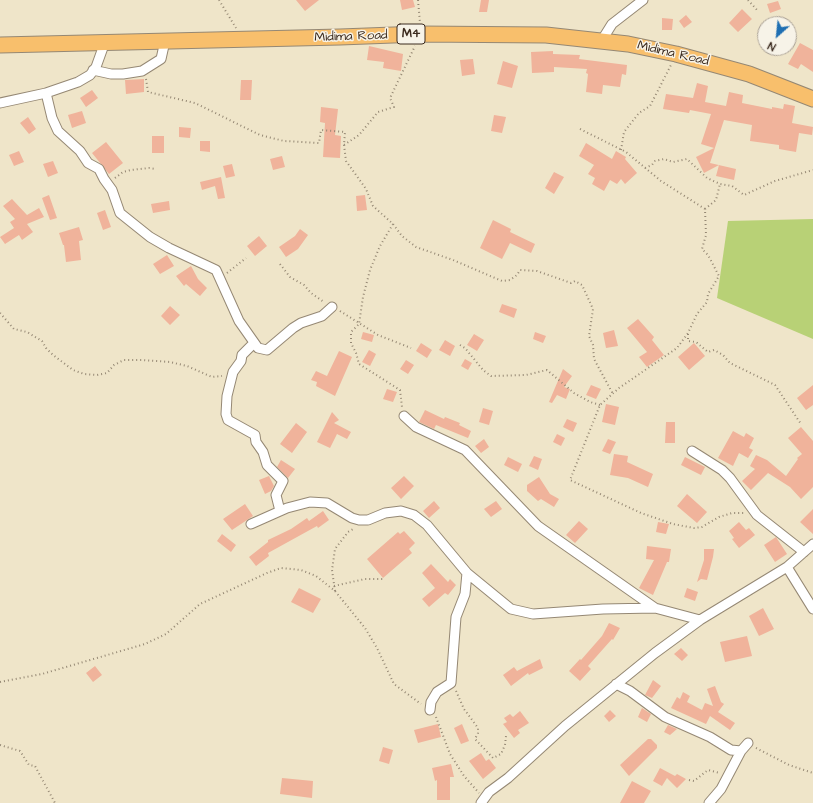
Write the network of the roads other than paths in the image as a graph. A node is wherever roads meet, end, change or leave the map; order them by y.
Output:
1 (643, 0) edge
2 (602, 40) junction
3 (165, 41) junction
4 (105, 42) junction
5 (0, 45) edge
6 (93, 70) junction
7 (46, 93) junction
8 (813, 99) edge
9 (0, 103) edge
10 (332, 307) road end
11 (253, 344) junction
12 (404, 416) road end
13 (692, 451) dead end
14 (280, 511) junction
15 (251, 524) dead end
16 (813, 544) edge
17 (804, 552) junction
18 (787, 567) junction
19 (467, 573) junction
20 (655, 608) junction
21 (813, 609) edge
22 (700, 620) junction
23 (616, 684) junction
24 (430, 710) road end
25 (748, 743) road end
26 (741, 751) junction
27 (482, 801) edge
28 (708, 803) edge

1 - 2 street
2 - 3 main road, Midima Road / M4
2 - 8 main road, Midima Road / M4
3 - 4 main road, Midima Road / M4
3 - 6 street
4 - 5 main road, Midima Road / M4
4 - 6 street
6 - 7 street
7 - 9 street
7 - 11 street
10 - 11 street
11 - 14 street
12 - 20 street
13 - 17 street
14 - 15 street
14 - 19 street
16 - 17 street
17 - 18 street
18 - 21 street
18 - 22 street
19 - 20 street
19 - 24 street
20 - 22 street
22 - 23 street
23 - 26 street
23 - 27 street
25 - 26 street
26 - 28 street

